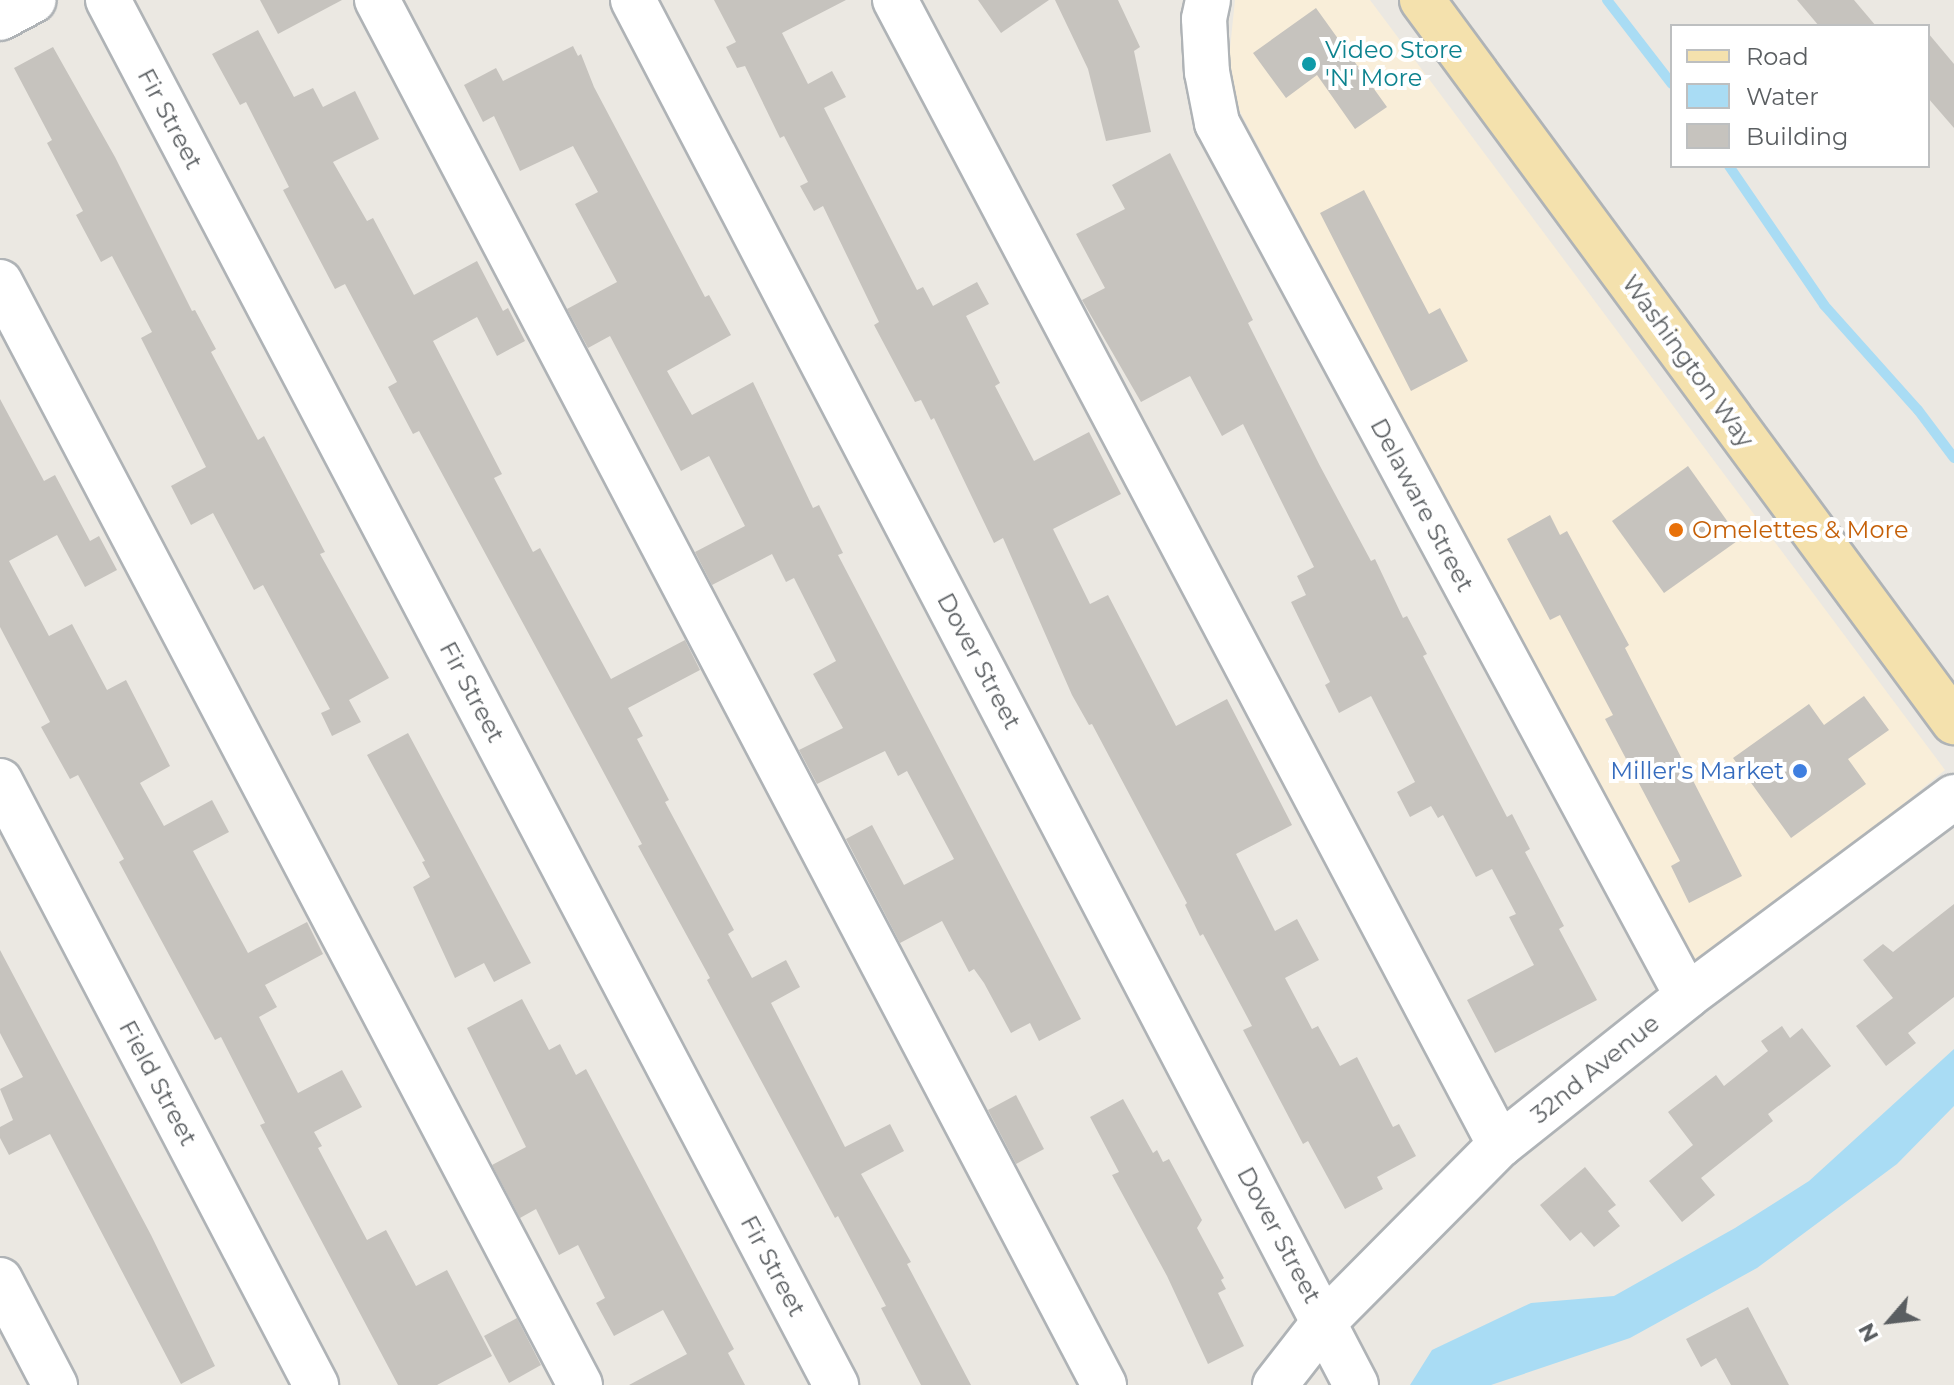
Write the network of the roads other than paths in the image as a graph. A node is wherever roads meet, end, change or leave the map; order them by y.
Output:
1 (34, 0) edge
2 (108, 0) edge
3 (377, 0) edge
4 (633, 0) edge
5 (895, 0) edge
6 (1208, 0) edge
7 (1422, 0) edge
8 (0, 18) edge
9 (0, 282) edge
10 (1954, 722) edge
11 (0, 781) edge
12 (1954, 797) edge
13 (1687, 996) junction
14 (1500, 1145) junction
15 (0, 1280) edge
16 (1324, 1322) junction
17 (55, 1385) edge
18 (316, 1385) edge
19 (580, 1385) edge
20 (836, 1385) edge
21 (1104, 1385) edge
22 (1275, 1385) edge
23 (1356, 1385) edge

1 - 8 street
2 - 20 street, Fir Street
3 - 21 street
4 - 16 street, Dover Street
5 - 14 street
6 - 13 street, Delaware Street
7 - 10 main road, Washington Way
9 - 19 street
11 - 18 street, Field Street
12 - 13 street, 32nd Avenue
13 - 14 street, 32nd Avenue
14 - 16 street, 32nd Avenue
15 - 17 street
16 - 22 street, 32nd Avenue
16 - 23 street, Dover Street

